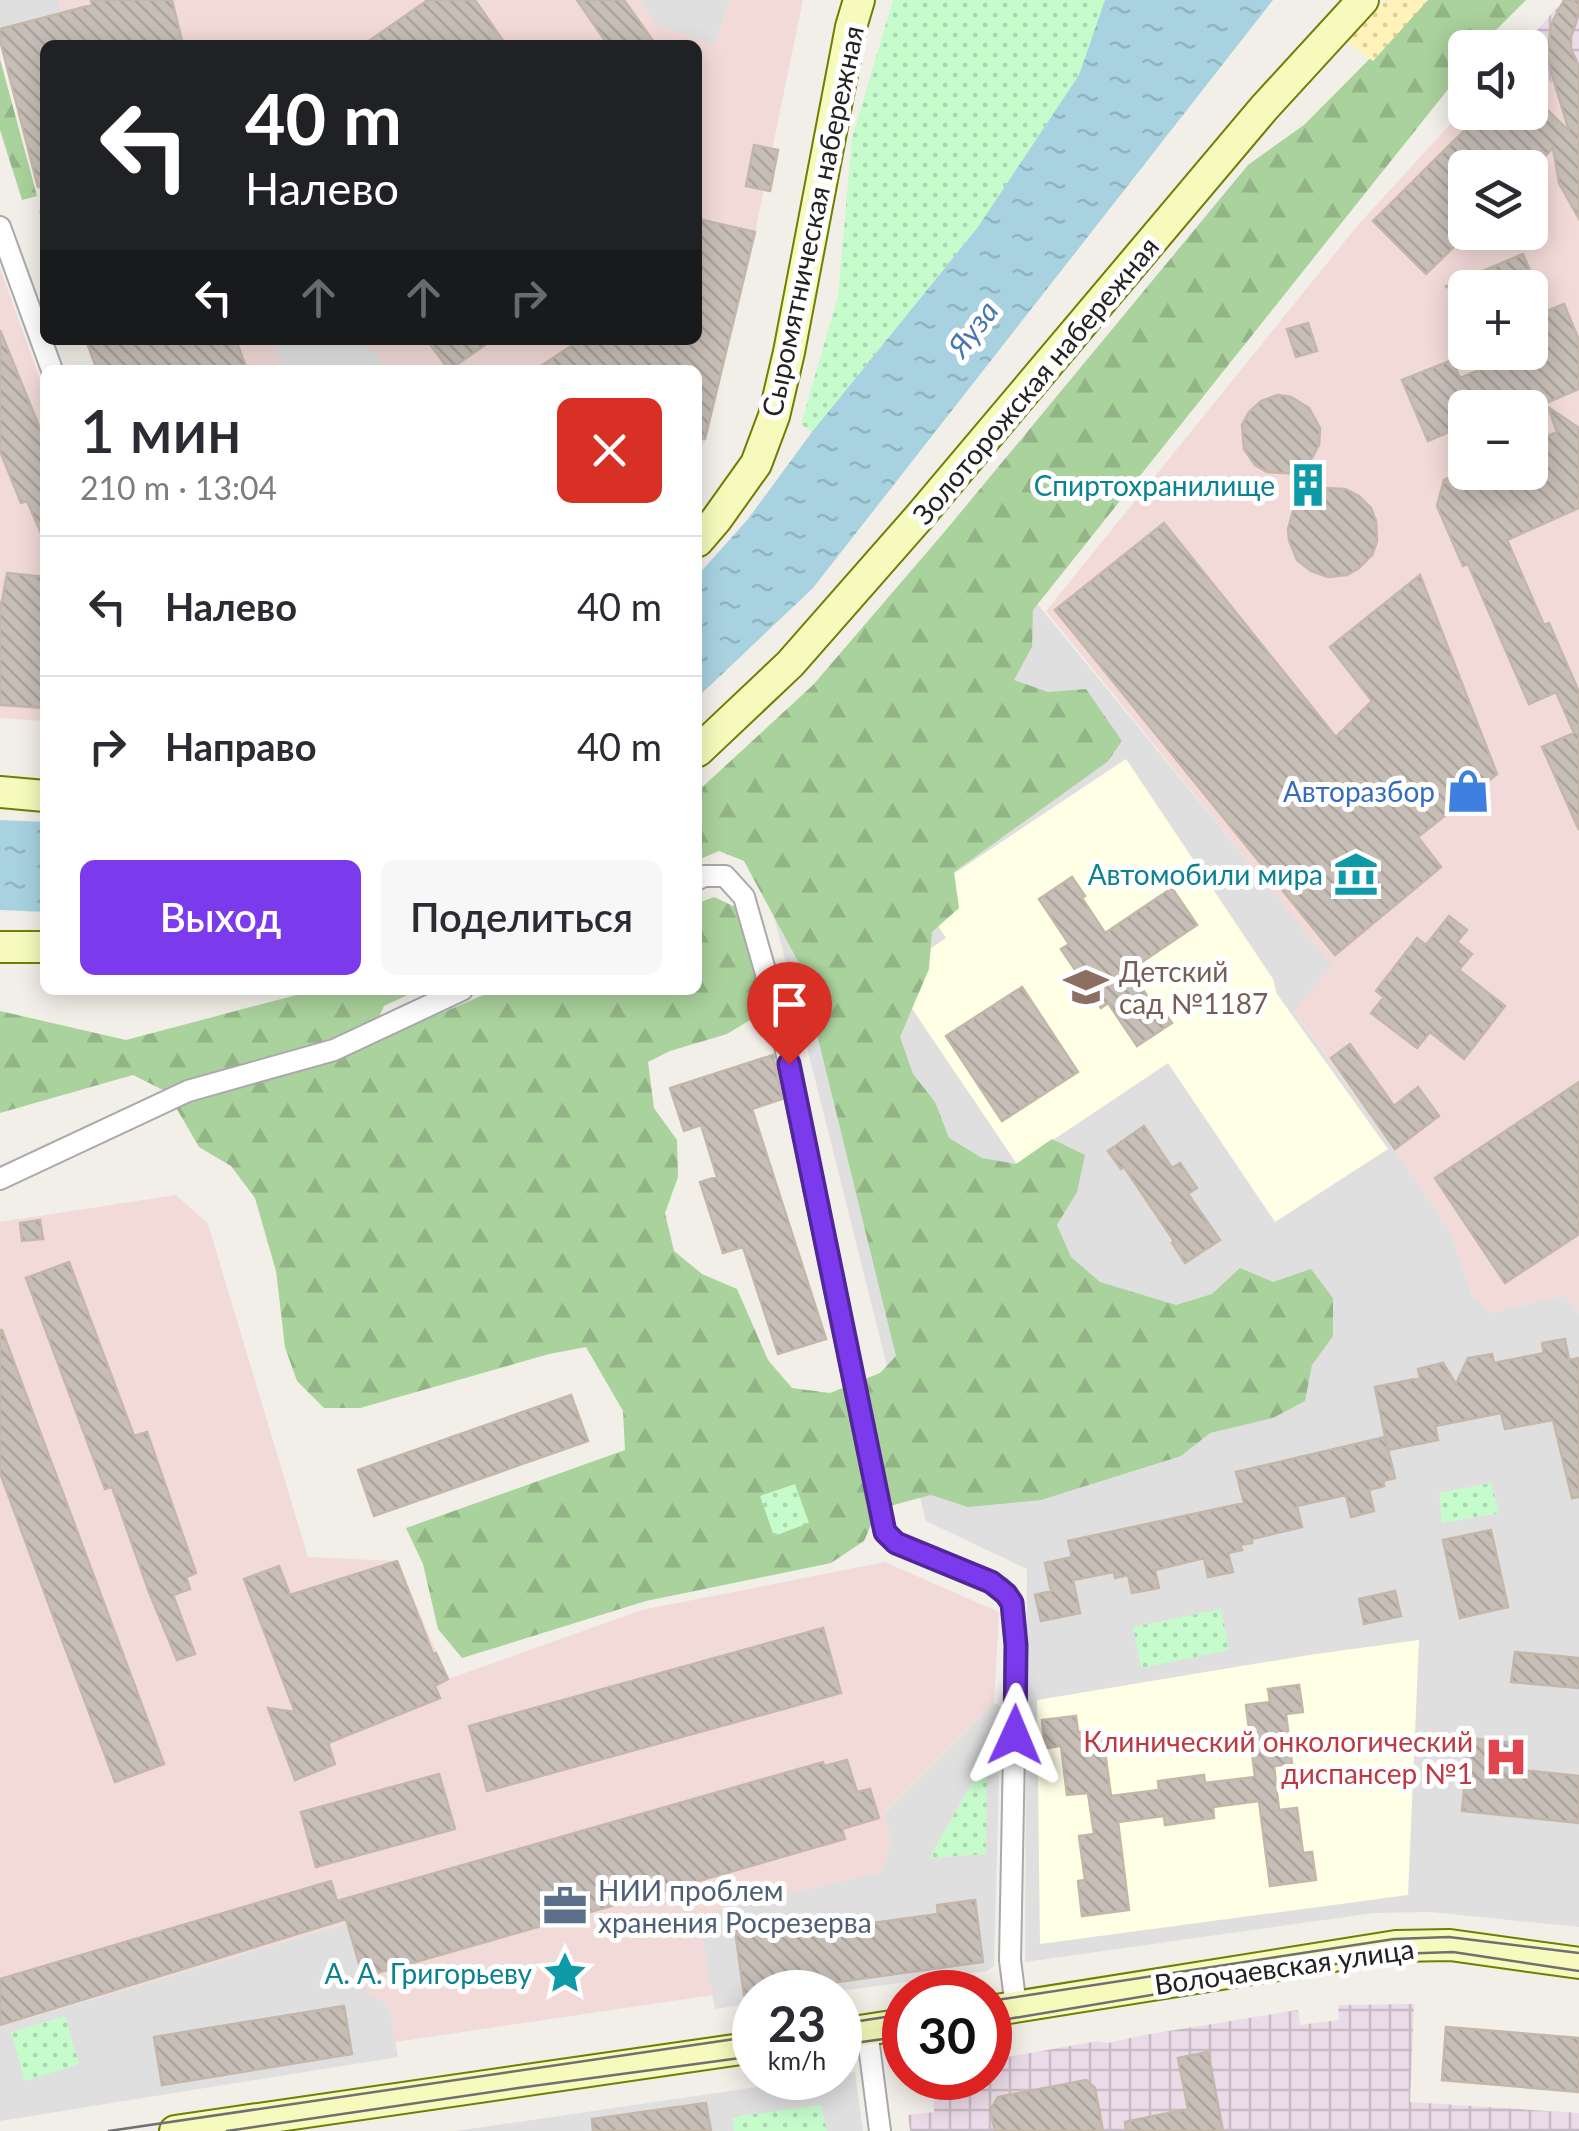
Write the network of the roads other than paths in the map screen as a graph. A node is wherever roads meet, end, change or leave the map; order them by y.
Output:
1 (860, 0) edge
2 (1363, 0) edge
3 (0, 226) edge
4 (40, 337) edge
5 (702, 536) edge
6 (702, 747) edge
7 (0, 792) edge
8 (40, 796) edge
9 (702, 877) edge
10 (0, 947) edge
11 (40, 948) edge
12 (451, 995) edge
13 (3, 1178) edge
14 (1579, 1963) edge
15 (1009, 1970) edge
16 (1012, 2008) edge
17 (732, 2050) edge
18 (862, 2065) edge
19 (175, 2131) edge
20 (880, 2131) edge

1 - 5 main road, Сыромятническая набережная
2 - 6 main road, Золоторожская набережная
3 - 4 street
7 - 8 main road
9 - 15 street
10 - 11 main road
12 - 13 street
14 - 16 main road, Волочаевская улица
17 - 19 main road
18 - 20 street

